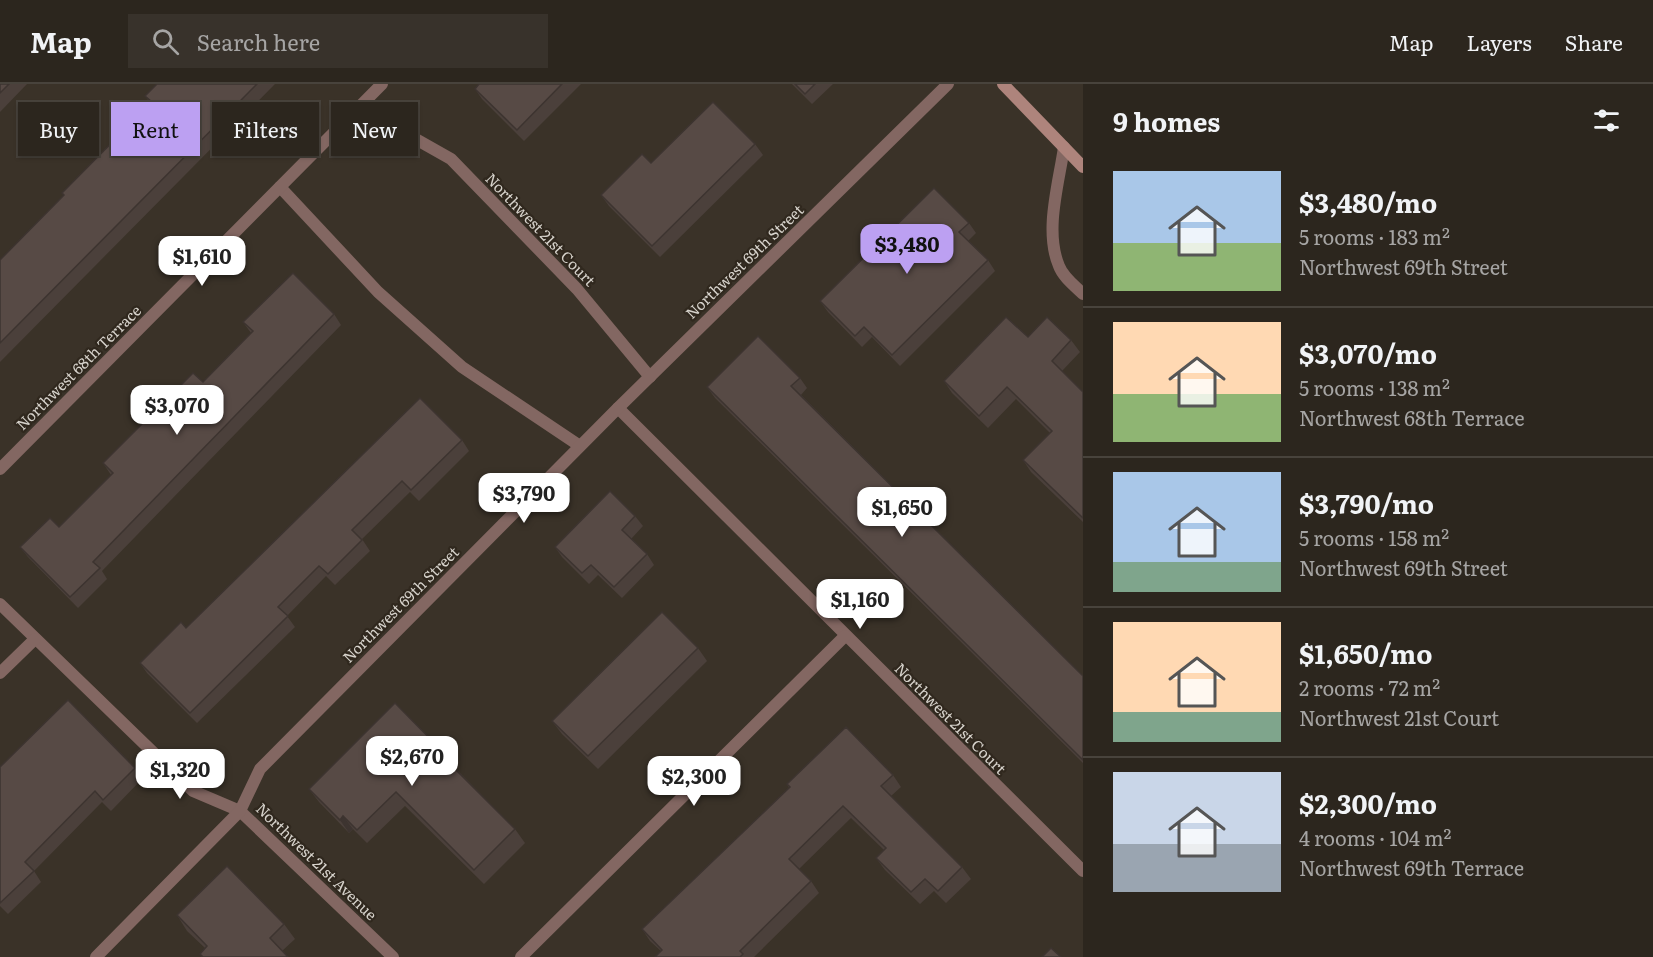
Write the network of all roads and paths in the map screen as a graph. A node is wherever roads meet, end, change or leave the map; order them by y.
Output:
1 (382, 84) edge
2 (948, 84) edge
3 (1003, 84) edge
4 (364, 102) edge
5 (331, 135) edge
6 (418, 140) edge
7 (1064, 147) junction
8 (1083, 167) edge
9 (280, 187) junction
10 (1083, 294) edge
11 (650, 377) junction
12 (618, 408) junction
13 (580, 446) junction
14 (0, 469) edge
15 (0, 604) edge
16 (845, 636) junction
17 (35, 639) junction
18 (0, 674) edge
19 (240, 811) junction
20 (1083, 871) edge
21 (96, 957) edge
22 (393, 957) edge
23 (521, 957) edge

1 - 4 street, Northwest 68th Terrace
2 - 11 street, Northwest 69th Street
3 - 7 main road
5 - 9 street, Northwest 68th Terrace
6 - 11 street, Northwest 21st Court
7 - 8 main road
7 - 10 street
9 - 13 street
9 - 14 street, Northwest 68th Terrace
11 - 12 street, Northwest 69th Street
12 - 13 street, Northwest 69th Street
12 - 16 street, Northwest 21st Court
13 - 19 street, Northwest 69th Street
15 - 17 street, Northwest 21st Avenue
16 - 20 street, Northwest 21st Court
16 - 23 street
17 - 18 street
17 - 19 street, Northwest 21st Avenue
19 - 21 street, Northwest 69th Street
19 - 22 street, Northwest 21st Avenue

